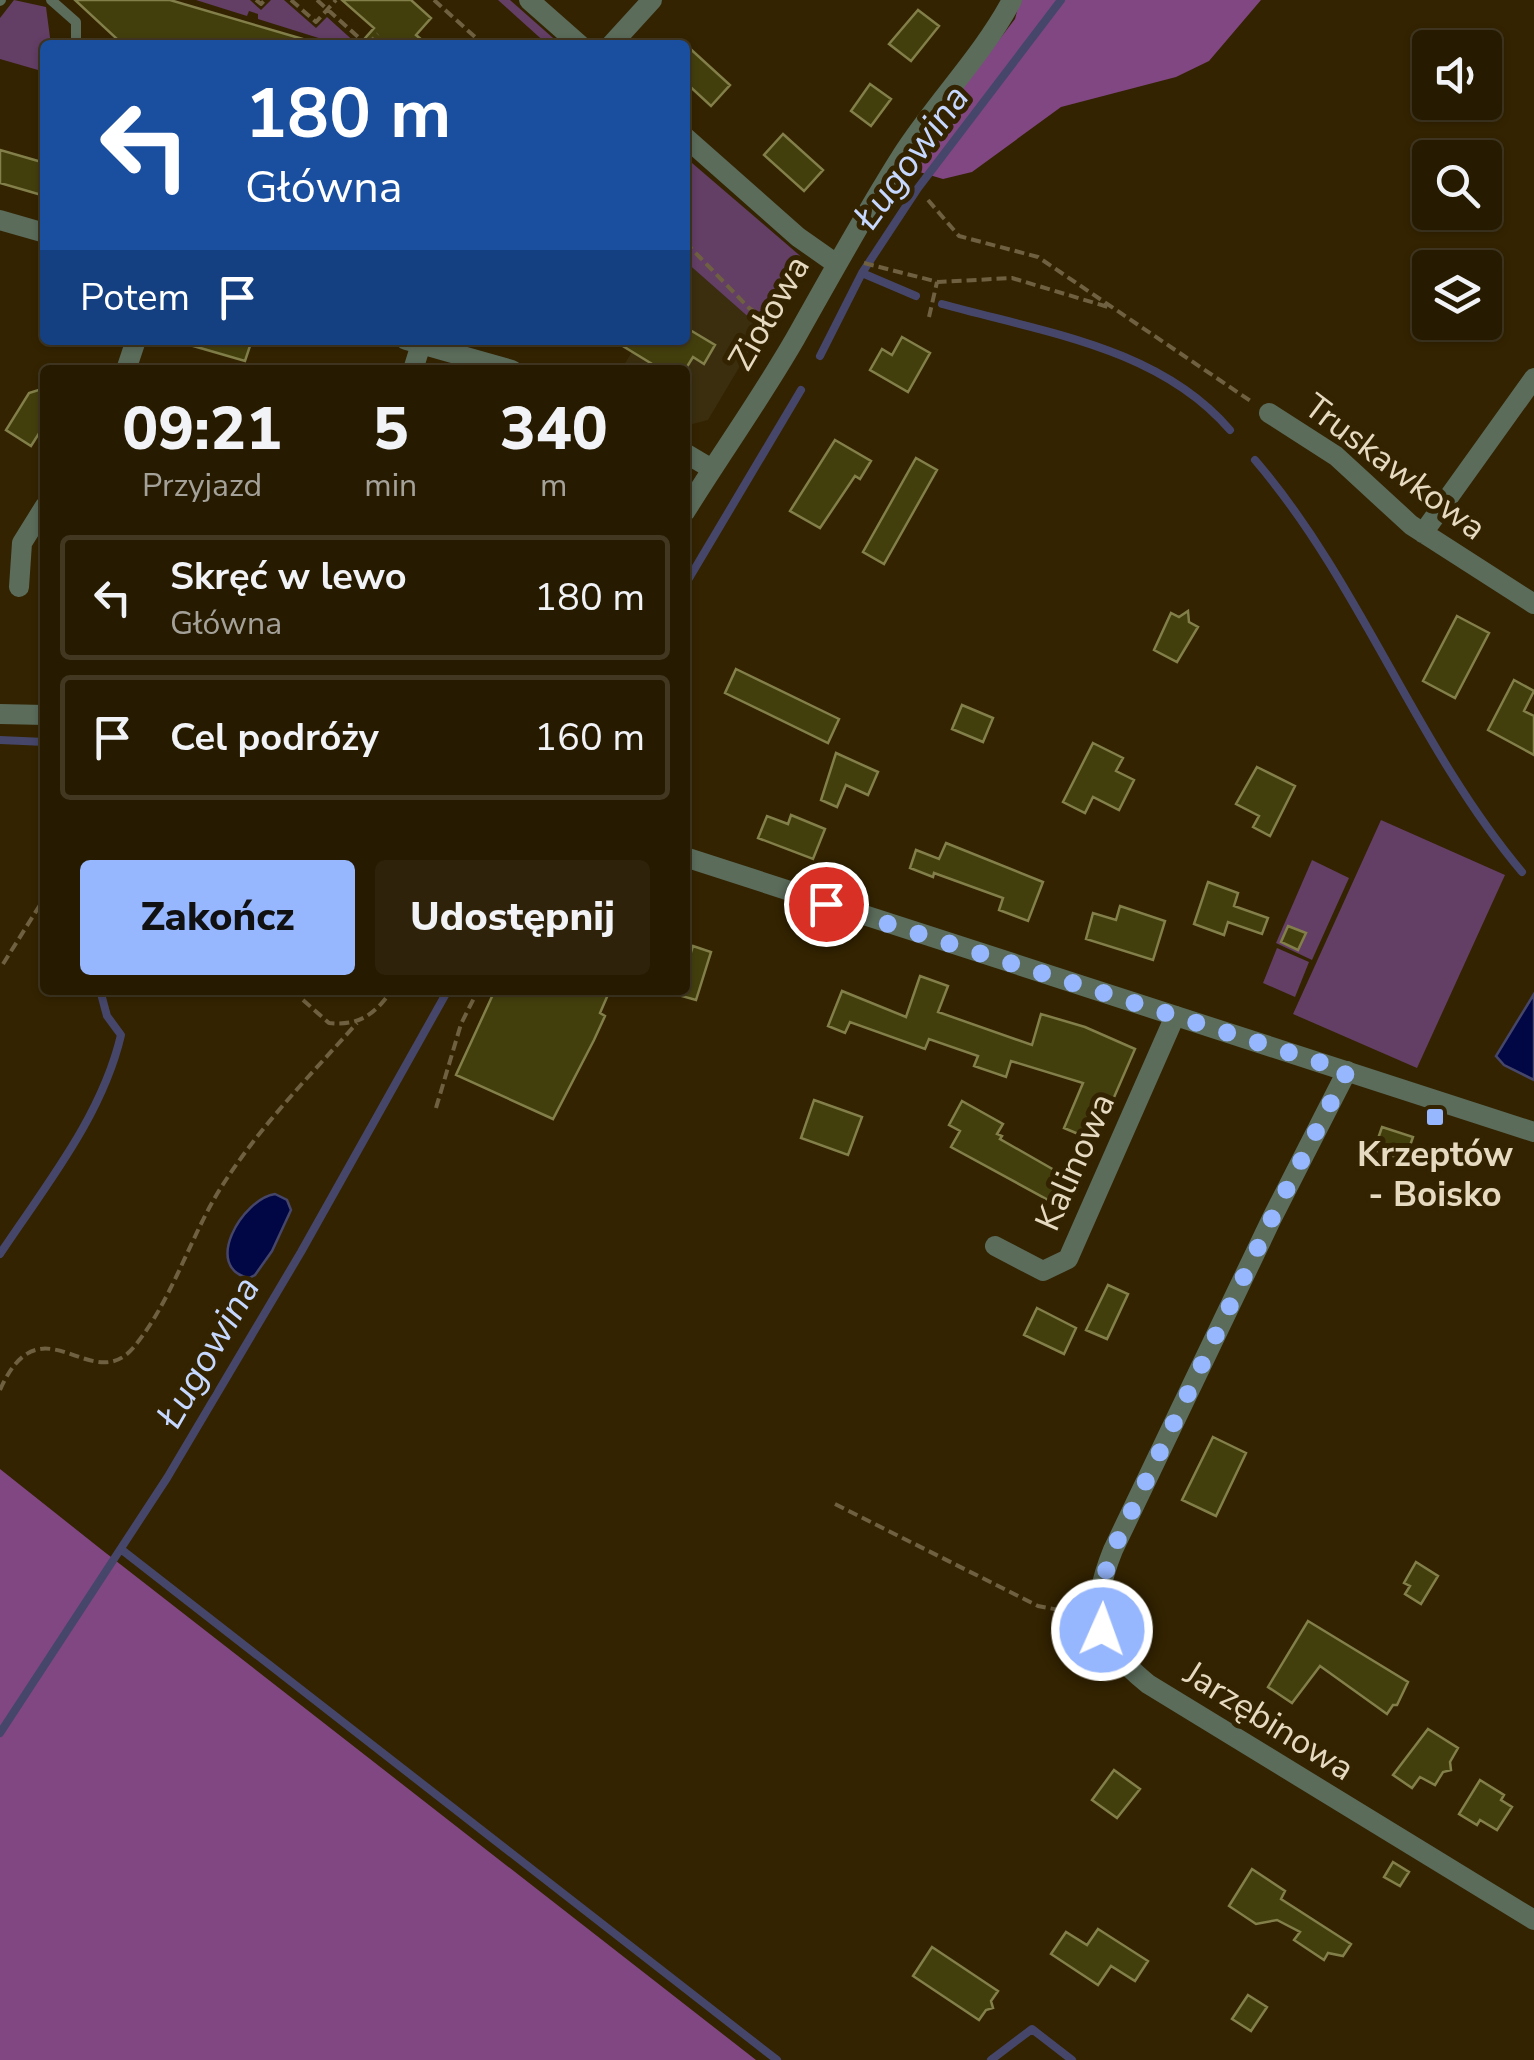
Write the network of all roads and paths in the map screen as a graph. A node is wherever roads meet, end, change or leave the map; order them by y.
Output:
1 (51, 0) edge
2 (256, 0) edge
3 (265, 0) edge
4 (291, 0) edge
5 (316, 0) edge
6 (336, 0) edge
7 (434, 0) edge
8 (529, 0) edge
9 (652, 0) edge
10 (1012, 0) edge
11 (327, 10) junction
12 (378, 34) dead end
13 (475, 37) dead end
14 (76, 40) edge
15 (361, 40) edge
16 (372, 40) edge
17 (574, 40) edge
18 (616, 40) edge
19 (690, 141) edge
20 (928, 200) dead end
21 (0, 220) edge
22 (40, 232) edge
23 (690, 247) edge
24 (844, 261) junction
25 (938, 282) junction
26 (1114, 308) junction
27 (929, 317) dead end
28 (795, 339) junction
29 (427, 345) edge
30 (495, 365) edge
31 (1534, 378) edge
32 (1268, 413) joint
33 (690, 456) edge
34 (712, 469) junction
35 (690, 504) edge
36 (40, 514) edge
37 (1423, 533) junction
38 (18, 588) dead end
39 (1534, 604) edge
40 (0, 714) edge
41 (40, 715) edge
42 (690, 859) edge
43 (40, 905) edge
44 (3, 964) dead end
45 (388, 995) edge
46 (476, 995) edge
47 (303, 1000) dead end
48 (1174, 1016) junction
49 (357, 1023) junction
50 (1347, 1071) junction
51 (436, 1108) dead end
52 (1534, 1132) edge
53 (994, 1246) dead end
54 (0, 1390) edge
55 (834, 1504) dead end
56 (1100, 1597) junction
57 (1534, 1920) edge

1 - 14 lane
2 - 3 path
4 - 11 path
5 - 11 path
6 - 11 path
7 - 13 path
8 - 17 street
9 - 18 street
10 - 24 street, Ziołowa
11 - 15 path
12 - 16 path
19 - 24 street
20 - 26 path
21 - 22 street
23 - 28 path
24 - 25 path
24 - 28 street, Ziołowa
25 - 26 path
25 - 27 path
26 - 32 path
28 - 34 street, Ziołowa
29 - 30 street
31 - 37 street
32 - 37 street, Truskawkowa
33 - 34 street
34 - 35 street, Ziołowa
36 - 38 street
37 - 39 street, Truskawkowa
40 - 41 street
42 - 48 street
43 - 44 path
45 - 49 path
46 - 51 path
47 - 49 path
48 - 50 street
48 - 53 street, Kalinowa
49 - 54 path
50 - 52 street
50 - 56 street, Jarzębinowa
55 - 56 path
56 - 57 street, Jarzębinowa

